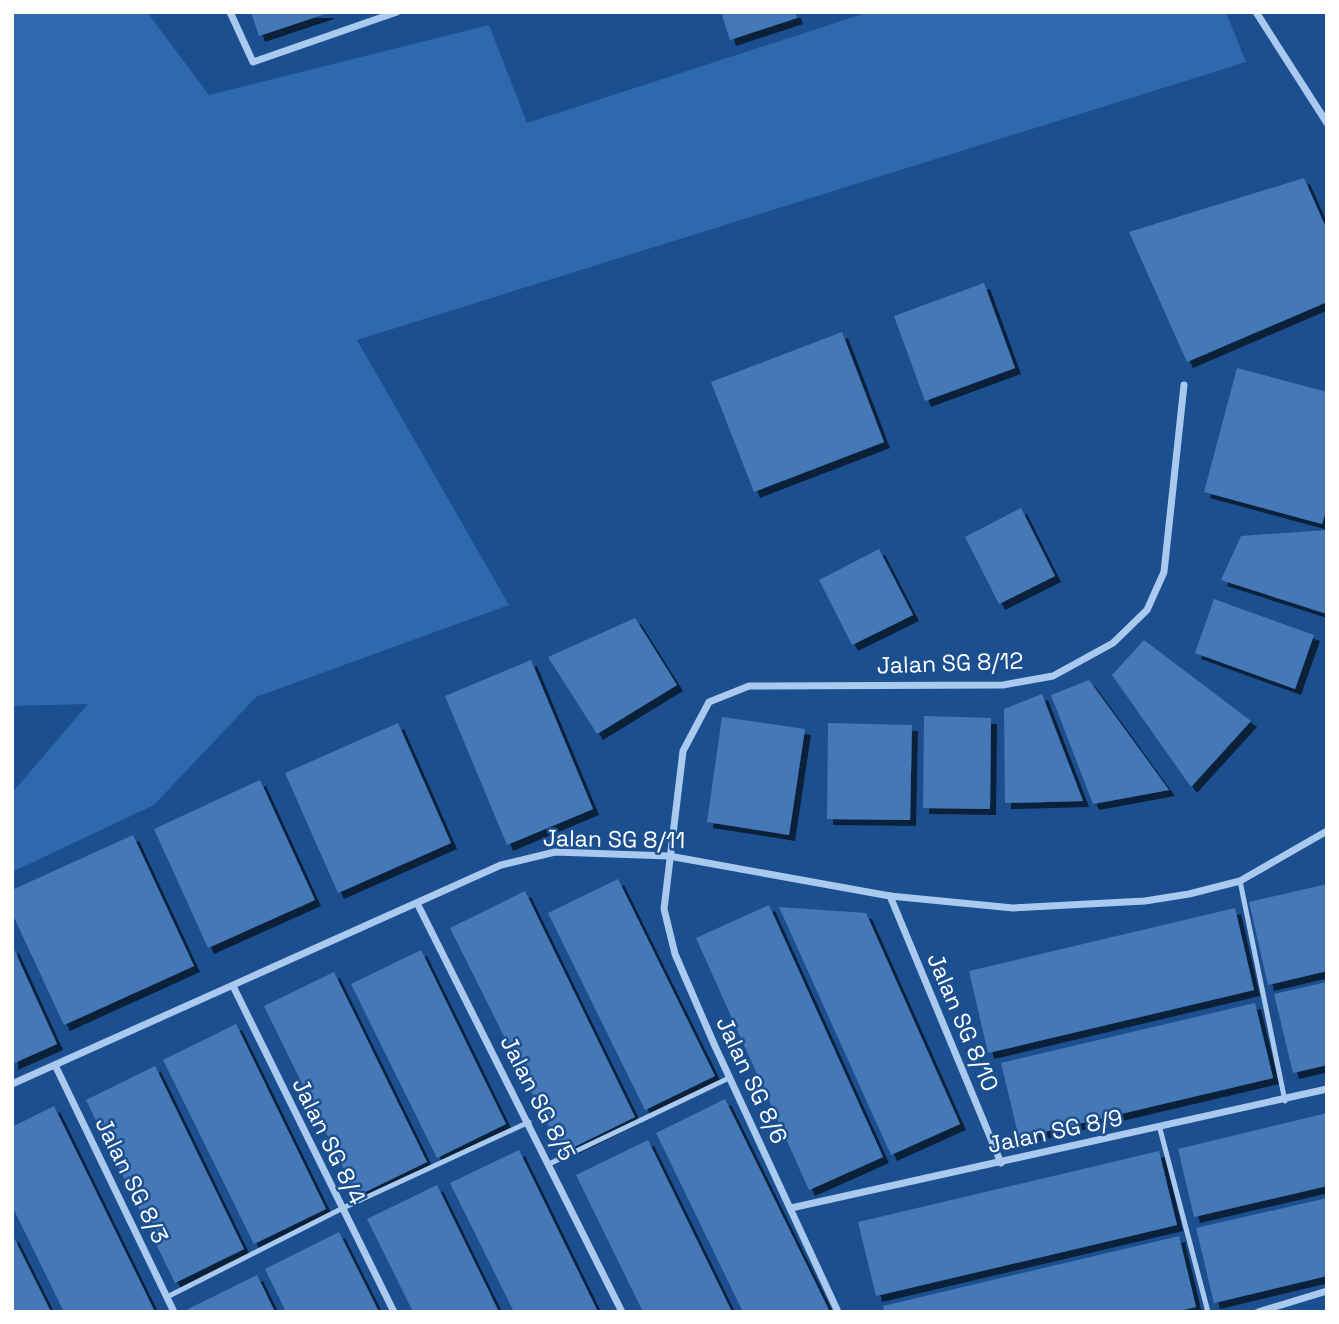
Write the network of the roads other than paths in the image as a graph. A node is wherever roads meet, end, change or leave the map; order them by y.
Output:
1 (230, 12) edge
2 (397, 12) edge
3 (1256, 12) edge
4 (1327, 123) edge
5 (1184, 385) dead end
6 (1327, 831) edge
7 (669, 856) junction
8 (1240, 881) junction
9 (890, 896) junction
10 (417, 903) junction
11 (233, 986) junction
12 (55, 1065) junction
13 (729, 1078) junction
14 (12, 1084) edge
15 (1327, 1089) edge
16 (1285, 1101) junction
17 (529, 1122) junction
18 (1160, 1129) junction
19 (1001, 1163) junction
20 (549, 1164) junction
21 (791, 1208) junction
22 (341, 1209) junction
23 (1327, 1290) edge
24 (167, 1297) junction
25 (174, 1312) edge
26 (394, 1312) edge
27 (622, 1312) edge
28 (838, 1312) edge
29 (1208, 1312) edge
30 (1258, 1312) edge

1 - 2 street
3 - 4 street
5 - 7 street, Jalan SG 8/12
6 - 8 street, Jalan SG 8/11
7 - 9 street, Jalan SG 8/11
7 - 10 street, Jalan SG 8/11
7 - 13 street, Jalan SG 8/6
8 - 9 street, Jalan SG 8/11
8 - 16 lane
9 - 19 street, Jalan SG 8/10
10 - 11 street, Jalan SG 8/11
10 - 17 street, Jalan SG 8/5
11 - 12 street, Jalan SG 8/11
11 - 22 street, Jalan SG 8/4
12 - 14 street, Jalan SG 8/11
12 - 24 street, Jalan SG 8/3
13 - 20 lane
13 - 21 street, Jalan SG 8/6
15 - 16 street, Jalan SG 8/9
16 - 18 street, Jalan SG 8/9
17 - 20 street, Jalan SG 8/5
17 - 22 lane
18 - 19 street, Jalan SG 8/9
18 - 29 lane
19 - 21 street, Jalan SG 8/9
20 - 27 street, Jalan SG 8/5
21 - 28 street, Jalan SG 8/6
22 - 24 lane
22 - 26 street, Jalan SG 8/4
23 - 30 street
24 - 25 street, Jalan SG 8/3

